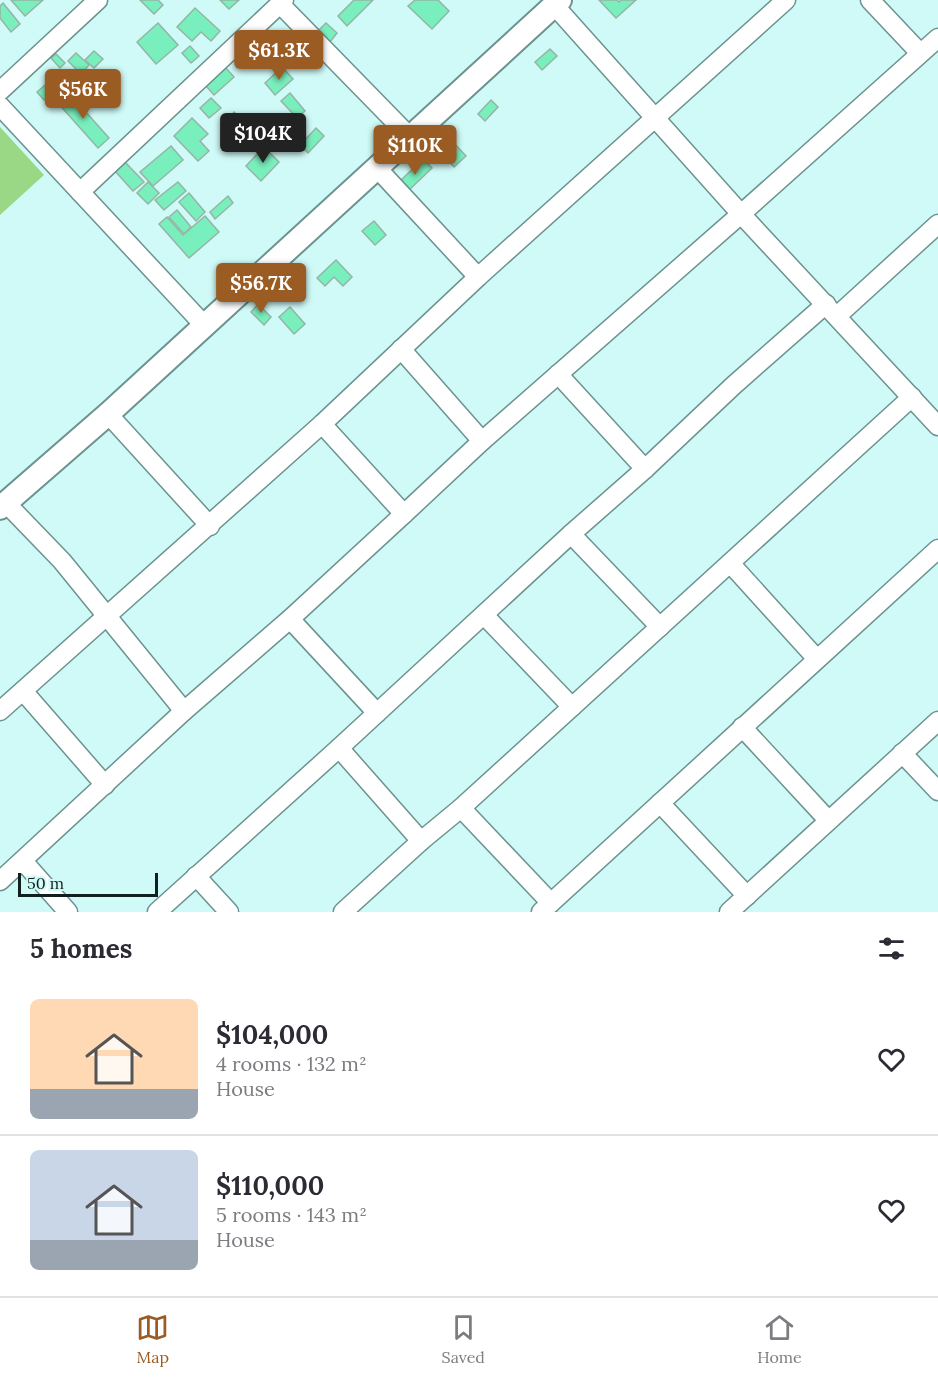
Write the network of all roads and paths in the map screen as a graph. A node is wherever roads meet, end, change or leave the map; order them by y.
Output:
1 (98, 0) edge
2 (786, 0) edge
3 (870, 0) edge
4 (282, 2) edge
5 (557, 3) edge
6 (938, 38) edge
7 (920, 53) junction
8 (0, 91) edge
9 (0, 106) edge
10 (655, 120) junction
11 (410, 137) junction
12 (377, 168) junction
13 (80, 192) junction
14 (741, 214) junction
15 (938, 224) edge
16 (478, 277) junction
17 (832, 310) junction
18 (204, 326) junction
19 (401, 349) junction
20 (558, 374) junction
21 (912, 397) junction
22 (932, 407) edge
23 (108, 414) junction
24 (322, 424) junction
25 (938, 426) edge
26 (482, 441) junction
27 (645, 469) junction
28 (3, 506) edge
29 (404, 514) junction
30 (210, 526) junction
31 (571, 534) junction
32 (938, 549) edge
33 (730, 563) junction
34 (484, 615) junction
35 (107, 617) junction
36 (290, 618) junction
37 (660, 627) junction
38 (817, 659) junction
39 (23, 691) junction
40 (572, 707) junction
41 (0, 711) edge
42 (184, 711) junction
43 (377, 713) junction
44 (938, 721) edge
45 (742, 727) junction
46 (339, 748) junction
47 (902, 753) junction
48 (105, 785) junction
49 (938, 791) edge
50 (660, 803) junction
51 (461, 808) junction
52 (828, 820) junction
53 (421, 841) junction
54 (23, 861) junction
55 (196, 876) junction
56 (0, 881) edge
57 (747, 896) junction
58 (546, 907) edge
59 (68, 912) edge
60 (157, 912) edge
61 (229, 912) edge
62 (343, 912) edge
63 (729, 912) edge

1 - 8 street
2 - 10 street
3 - 7 street
4 - 11 street
4 - 13 street
5 - 10 street
5 - 11 street
6 - 7 street
7 - 14 street
9 - 13 street
10 - 14 street
10 - 16 street
11 - 12 street
12 - 16 street
12 - 18 street
13 - 18 street
14 - 17 street
14 - 20 street
15 - 17 street
16 - 19 street
17 - 21 street
17 - 27 street
18 - 23 street
19 - 24 street
19 - 26 street
20 - 26 street
20 - 27 street
21 - 22 street
21 - 33 street
22 - 25 street
23 - 28 street
23 - 30 street
24 - 29 street
24 - 30 street
26 - 29 street
27 - 31 street
28 - 35 street
29 - 36 street
30 - 35 street
31 - 34 street
31 - 37 street
32 - 38 street
33 - 37 street
33 - 38 street
34 - 40 street
34 - 43 street
35 - 39 street
35 - 42 street
36 - 42 street
36 - 43 street
37 - 40 street
38 - 45 street
39 - 41 street
39 - 48 street
40 - 51 street
42 - 48 street
43 - 46 street
44 - 47 street
45 - 50 street
45 - 52 street
46 - 53 street
46 - 55 street
47 - 49 street
47 - 52 street
48 - 54 street
50 - 57 street
50 - 58 street
51 - 53 street
51 - 58 street
52 - 57 street
53 - 62 street
54 - 56 street
54 - 59 street
55 - 60 street
55 - 61 street
57 - 63 street

